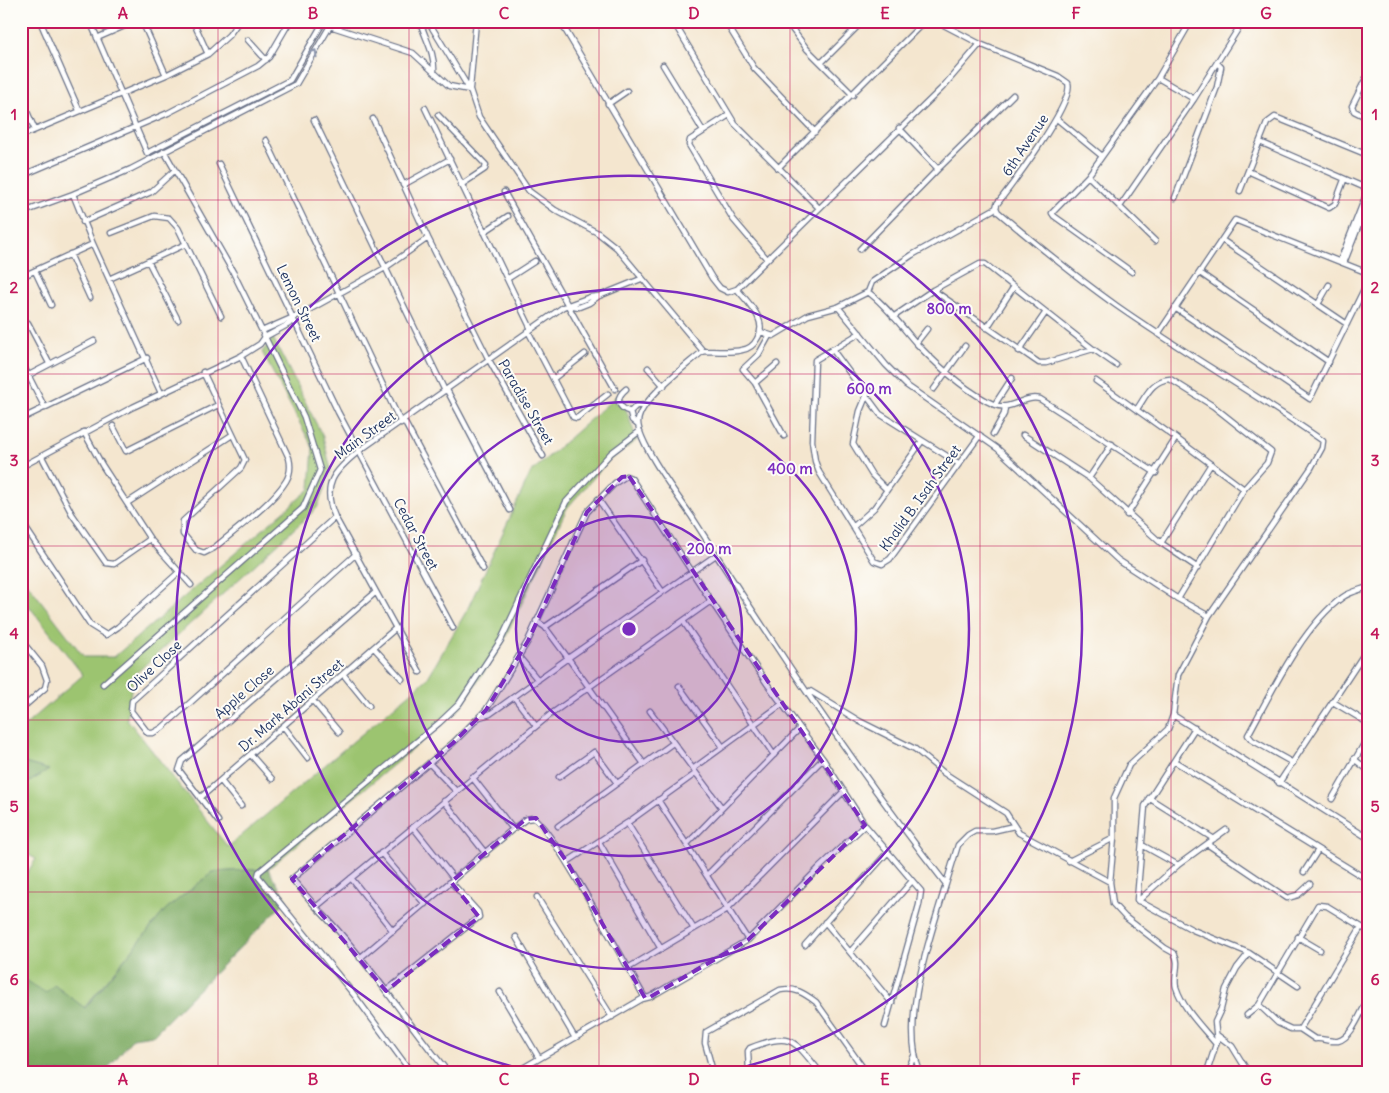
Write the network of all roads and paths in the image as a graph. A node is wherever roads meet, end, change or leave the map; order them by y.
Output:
1 (40, 21) edge
2 (90, 21) edge
3 (136, 21) edge
4 (142, 21) edge
5 (193, 21) edge
6 (239, 21) edge
7 (290, 21) edge
8 (324, 21) edge
9 (420, 21) edge
10 (428, 21) edge
11 (476, 21) edge
12 (572, 21) edge
13 (673, 21) edge
14 (725, 21) edge
15 (786, 21) edge
16 (863, 21) edge
17 (926, 21) edge
18 (936, 21) edge
19 (1192, 21) edge
20 (1242, 21) edge
21 (331, 24) edge
22 (562, 24) edge
23 (97, 38) junction
24 (248, 40) dead end
25 (980, 44) junction
26 (208, 54) junction
27 (266, 60) junction
28 (821, 63) junction
29 (1217, 63) junction
30 (663, 65) dead end
31 (434, 72) junction
32 (1368, 74) edge
33 (166, 75) junction
34 (1158, 78) junction
35 (470, 90) junction
36 (627, 91) dead end
37 (121, 94) junction
38 (853, 95) junction
39 (1013, 95) dead end
40 (21, 98) edge
41 (1194, 100) junction
42 (608, 104) junction
43 (424, 108) dead end
44 (79, 110) junction
45 (438, 115) dead end
46 (729, 115) junction
47 (1368, 118) edge
48 (372, 119) dead end
49 (1057, 119) junction
50 (314, 120) dead end
51 (136, 127) junction
52 (899, 128) junction
53 (35, 130) junction
54 (703, 130) junction
55 (815, 132) junction
56 (21, 136) edge
57 (266, 140) dead end
58 (1260, 142) junction
59 (164, 151) junction
60 (1368, 155) edge
61 (1102, 156) junction
62 (450, 159) junction
63 (219, 164) dead end
64 (778, 168) junction
65 (938, 169) junction
66 (175, 170) junction
67 (1248, 172) junction
68 (21, 176) edge
69 (1088, 176) junction
70 (1344, 180) junction
71 (461, 184) junction
72 (403, 185) junction
73 (1368, 189) edge
74 (1240, 191) dead end
75 (504, 192) dead end
76 (73, 194) junction
77 (1176, 198) dead end
78 (1368, 202) edge
79 (1121, 205) junction
80 (819, 208) junction
81 (996, 208) junction
82 (21, 213) edge
83 (508, 216) dead end
84 (1361, 220) junction
85 (82, 222) junction
86 (1368, 222) edge
87 (484, 232) junction
88 (111, 233) dead end
89 (428, 238) junction
90 (1222, 240) junction
91 (1156, 241) dead end
92 (93, 244) junction
93 (186, 244) junction
94 (860, 249) dead end
95 (70, 254) junction
96 (767, 259) junction
97 (148, 261) junction
98 (534, 261) dead end
99 (1342, 262) junction
100 (385, 268) junction
101 (35, 271) junction
102 (1132, 272) dead end
103 (1200, 273) junction
104 (1368, 273) edge
105 (21, 277) edge
106 (109, 279) junction
107 (508, 279) junction
108 (641, 279) junction
109 (1368, 280) edge
110 (1329, 285) dead end
111 (1013, 288) junction
112 (737, 289) junction
113 (933, 290) junction
114 (868, 292) junction
115 (338, 293) junction
116 (90, 298) dead end
117 (568, 304) junction
118 (1318, 304) junction
119 (51, 306) dead end
120 (838, 307) junction
121 (1175, 308) junction
122 (1046, 312) junction
123 (221, 316) dead end
124 (894, 317) junction
125 (294, 318) junction
126 (178, 320) dead end
127 (28, 323) dead end
128 (1347, 324) junction
129 (987, 328) junction
130 (529, 330) junction
131 (927, 330) dead end
132 (262, 331) junction
133 (761, 332) junction
134 (860, 332) junction
135 (1158, 334) junction
136 (769, 336) junction
137 (265, 337) junction
138 (94, 341) dead end
139 (916, 342) junction
140 (965, 346) dead end
141 (832, 349) junction
142 (1093, 349) junction
143 (703, 350) junction
144 (1019, 351) junction
145 (585, 354) dead end
146 (241, 356) junction
147 (147, 358) junction
148 (488, 360) junction
149 (21, 361) edge
150 (1329, 362) junction
151 (49, 364) junction
152 (777, 364) dead end
153 (1116, 365) dead end
154 (648, 368) dead end
155 (947, 371) junction
156 (203, 372) junction
157 (29, 374) junction
158 (1012, 378) dead end
159 (553, 379) junction
160 (1096, 381) dead end
161 (755, 383) junction
162 (664, 386) junction
163 (615, 389) dead end
164 (626, 389) dead end
165 (934, 389) dead end
166 (446, 390) junction
167 (161, 393) junction
168 (608, 394) dead end
169 (867, 394) junction
170 (995, 404) junction
171 (218, 405) junction
172 (645, 405) junction
173 (1005, 407) junction
174 (45, 408) junction
175 (1137, 409) junction
176 (630, 412) junction
177 (21, 419) edge
178 (402, 422) junction
179 (638, 425) junction
180 (113, 426) dead end
181 (640, 431) junction
182 (84, 432) junction
183 (992, 434) dead end
184 (232, 435) junction
185 (980, 435) junction
186 (1023, 435) dead end
187 (784, 436) dead end
188 (1176, 438) junction
189 (922, 441) junction
190 (1112, 444) junction
191 (359, 451) junction
192 (543, 456) dead end
193 (42, 457) junction
194 (958, 463) junction
195 (1211, 464) junction
196 (21, 467) edge
197 (1156, 473) junction
198 (1089, 478) junction
199 (1244, 489) junction
200 (887, 490) junction
201 (598, 499) junction
202 (126, 503) junction
203 (510, 510) dead end
204 (1128, 515) junction
205 (334, 517) junction
206 (21, 521) edge
207 (853, 527) junction
208 (150, 539) junction
209 (1161, 543) junction
210 (356, 554) junction
211 (716, 555) junction
212 (642, 560) junction
213 (1198, 568) junction
214 (483, 569) dead end
215 (692, 571) junction
216 (179, 572) junction
217 (191, 585) dead end
218 (1368, 586) edge
219 (662, 591) junction
220 (376, 592) junction
221 (1178, 599) junction
222 (711, 601) junction
223 (1209, 616) junction
224 (536, 621) junction
225 (683, 622) junction
226 (545, 627) junction
227 (396, 628) junction
228 (453, 628) dead end
229 (21, 640) edge
230 (374, 648) junction
231 (1368, 648) edge
232 (519, 657) junction
233 (568, 658) junction
234 (420, 672) dead end
235 (344, 674) junction
236 (402, 679) dead end
237 (538, 680) junction
238 (103, 684) dead end
239 (679, 686) dead end
240 (589, 688) junction
241 (807, 690) junction
242 (514, 697) junction
243 (313, 700) junction
244 (1333, 702) junction
245 (782, 704) junction
246 (369, 706) dead end
247 (21, 709) edge
248 (650, 711) dead end
249 (1174, 715) junction
250 (478, 718) junction
251 (1368, 723) edge
252 (284, 726) junction
253 (536, 726) junction
254 (753, 726) junction
255 (800, 728) junction
256 (1195, 728) junction
257 (339, 732) dead end
258 (1368, 737) edge
259 (673, 744) junction
260 (723, 747) junction
261 (251, 755) junction
262 (774, 755) junction
263 (308, 758) dead end
264 (823, 759) junction
265 (1354, 759) junction
266 (1174, 761) junction
267 (429, 763) junction
268 (1293, 763) junction
269 (644, 764) junction
270 (1368, 770) edge
271 (695, 774) junction
272 (472, 777) junction
273 (559, 777) dead end
274 (272, 779) dead end
275 (221, 781) junction
276 (617, 783) junction
277 (1279, 783) junction
278 (456, 791) junction
279 (844, 791) junction
280 (200, 798) junction
281 (1149, 798) junction
282 (1332, 799) dead end
283 (658, 800) junction
284 (444, 801) junction
285 (241, 806) dead end
286 (722, 808) junction
287 (218, 821) dead end
288 (627, 823) junction
289 (865, 825) junction
290 (558, 826) dead end
291 (1014, 826) junction
292 (413, 827) junction
293 (513, 829) junction
294 (1226, 830) dead end
295 (1114, 838) junction
296 (1368, 838) edge
297 (1214, 839) junction
298 (598, 842) junction
299 (688, 843) junction
300 (1207, 844) junction
301 (1142, 845) junction
302 (1318, 850) junction
303 (888, 852) junction
304 (381, 853) junction
305 (486, 854) junction
306 (1069, 861) junction
307 (567, 862) junction
308 (1178, 865) junction
309 (1304, 872) dead end
310 (708, 874) junction
311 (351, 878) junction
312 (1368, 880) edge
313 (453, 881) junction
314 (912, 881) junction
315 (1110, 882) junction
316 (946, 884) junction
317 (1310, 884) dead end
318 (537, 897) dead end
319 (1138, 901) junction
320 (425, 904) junction
321 (316, 907) junction
322 (728, 907) junction
323 (825, 922) junction
324 (1360, 927) junction
325 (694, 929) junction
326 (393, 931) junction
327 (1368, 931) edge
328 (516, 937) dead end
329 (1298, 937) junction
330 (748, 940) junction
331 (805, 945) dead end
332 (662, 949) junction
333 (1320, 950) dead end
334 (850, 952) junction
335 (1249, 953) junction
336 (360, 958) junction
337 (628, 968) junction
338 (1279, 972) junction
339 (1298, 986) dead end
340 (386, 991) junction
341 (500, 992) dead end
342 (645, 998) junction
343 (1368, 1000) edge
344 (892, 1003) junction
345 (1259, 1005) junction
346 (1247, 1015) dead end
347 (612, 1016) junction
348 (886, 1026) dead end
349 (1300, 1029) junction
350 (1217, 1034) junction
351 (575, 1038) junction
352 (1216, 1044) junction
353 (914, 1056) junction
354 (539, 1058) junction
355 (411, 1072) edge
356 (448, 1072) edge
357 (516, 1072) edge
358 (713, 1072) edge
359 (748, 1072) edge
360 (820, 1072) edge
361 (866, 1072) edge
362 (907, 1072) edge
363 (920, 1072) edge
364 (1207, 1072) edge
365 (1248, 1072) edge

1 - 44 street
2 - 23 street
3 - 23 street
4 - 33 street
5 - 26 street
6 - 26 street
7 - 27 street
8 - 51 street
9 - 31 street
10 - 35 street
11 - 35 street
12 - 22 street
13 - 46 street
14 - 55 street
15 - 28 street
16 - 28 street
17 - 38 street
18 - 25 street, 6th Avenue
19 - 34 street
20 - 29 street
21 - 31 street
59 -> 21 street
22 - 42 street
23 - 37 street
24 - 27 street
25 - 49 street, 6th Avenue
25 - 52 street
26 - 33 street
27 - 51 street
28 - 38 street
29 - 41 street
29 - 77 street
30 - 54 street
31 - 35 street
32 - 47 street
33 - 37 street
34 - 41 street
34 - 61 street
35 - 108 street
36 - 42 street
37 - 44 street
37 - 51 street
38 - 55 street
39 - 65 street
40 - 53 street
41 - 79 street
42 - 112 street
43 - 62 street
44 - 53 street
45 - 71 street
46 - 54 street
46 - 64 street
48 - 72 street, Paradise Street
49 - 61 street
49 - 81 street, 6th Avenue
50 - 100 street
51 - 68 street
52 - 65 street
52 - 80 street
53 - 56 street
54 - 96 street
55 - 64 street
57 - 115 street
58 - 60 street
58 - 67 street
58 - 70 street
59 - 66 street
59 - 76 street
61 - 69 street
62 - 71 street
62 - 72 street
63 - 125 street, Lemon Street
64 - 80 street
65 - 94 street
66 - 85 street
66 - 132 street
67 - 70 street
67 - 74 street
69 - 79 street
69 - 102 street
70 - 73 street
71 - 87 street
72 - 89 street, Paradise Street
73 - 99 street
75 - 117 street
76 - 82 street
76 - 85 street
78 - 84 street
79 - 91 street
80 - 96 street
81 - 114 street, 6th Avenue
81 - 135 street
83 - 87 street
84 - 86 street
84 - 99 street
85 - 92 street
87 - 107 street
88 - 93 street
89 - 100 street
89 - 148 street, Paradise Street
90 - 99 street
90 - 103 street
90 - 118 street
92 - 95 street
92 - 106 street
93 - 97 street
93 - 123 street
95 - 101 street
95 - 116 street
96 - 112 street
97 - 106 street
97 - 126 street
98 - 107 street
99 - 104 street
100 - 115 street
100 - 166 street
101 - 105 street
101 - 119 street
103 - 121 street
103 - 150 street
106 - 147 street
107 - 130 street
108 - 117 street, Main Street
108 - 143 street
109 - 128 street
110 - 118 street
111 - 113 street
111 - 122 street
111 - 129 street
112 - 133 street
113 - 124 street
113 - 129 street
114 - 120 street
114 - 124 street
115 - 125 street
115 - 178 street
117 - 130 street, Main Street
117 - 163 street
118 - 128 street
120 - 134 street
120 - 136 street
121 - 135 street
121 - 150 street
122 - 142 street
122 - 144 street
124 - 139 street
125 - 132 street
125 - 137 street
125 - 191 street, Lemon Street
127 - 151 street
128 - 150 street
129 - 144 street
130 - 148 street, Main Street
130 - 159 street
131 - 139 street
132 - 137 street
133 - 136 street
133 - 143 street
134 - 141 street, Khalid B. Isah Street
134 - 185 street
135 - 223 street
136 - 161 street
137 - 146 street
137 - 238 street
138 - 151 street
139 - 155 street
140 - 155 street
141 - 169 street
141 - 207 street, Khalid B. Isah Street
142 - 144 street
142 - 153 street
143 - 162 street
145 - 159 street
146 - 156 street
146 - 184 street
147 - 167 street
147 - 174 street
148 - 166 street, Main Street
148 - 192 street, Paradise Street
149 - 157 street
151 - 157 street
152 - 161 street
154 - 162 street
155 - 165 street
155 - 170 street
156 - 167 street
156 - 171 street
157 - 174 street
158 - 170 street
159 - 168 street
160 - 175 street
161 - 187 street
162 - 172 street
164 - 176 street
166 - 178 street, Main Street
166 - 203 street
167 - 182 street
169 - 189 street
169 - 200 street
170 - 173 street
171 - 180 street
171 - 184 street
172 - 176 street
172 - 179 street
173 - 183 street
173 - 190 street
174 - 177 street
175 - 188 street
175 - 199 street
176 - 179 street
178 - 191 street, Main Street
178 - 214 street
179 - 181 street
181 - 211 street
181 - 355 street
182 - 193 street
182 - 202 street
184 - 202 street
185 - 194 street, Khalid B. Isah Street
185 - 221 street
186 - 198 street
188 - 195 street
188 - 197 street
189 - 194 street
189 - 200 street
190 - 197 street
190 - 198 street
191 - 205 street, Main Street
191 - 228 street, Cedar Street
193 - 196 street
193 - 208 street
194 - 207 street, Khalid B. Isah Street
195 - 199 street
195 - 209 street
197 - 204 street
198 - 204 street
199 - 213 street
200 - 207 street
201 - 212 street
201 - 215 street
201 - 224 street
202 - 208 street
204 - 209 street
205 - 210 street, Main Street
205 - 210 street, Olive Close
206 - 216 street
208 - 216 street
209 - 213 street
210 - 220 street, Main Street
211 - 215 street
211 - 241 street
212 - 219 street
212 - 226 street
213 - 221 street
215 - 219 street
215 - 222 street
216 - 217 street
218 - 268 street
219 - 233 street
220 - 227 street, Main Street
220 - 280 street, Apple Close
221 - 223 street
222 - 225 street
222 - 245 street
223 - 249 street
224 - 226 street
224 - 232 street
225 - 240 street
225 - 254 street
226 - 233 street
227 - 230 street, Dr. Mark Abani Street
227 - 234 street, Main Street
229 - 247 street
230 - 235 street, Dr. Mark Abani Street
230 - 236 street
231 - 244 street
232 - 237 street
232 - 250 street
233 - 237 street
233 - 240 street
235 - 243 street, Dr. Mark Abani Street
235 - 246 street
237 - 242 street
239 - 260 street
240 - 253 street
240 - 269 street
241 - 291 street
241 - 316 street
242 - 250 street
242 - 253 street
243 - 252 street, Dr. Mark Abani Street
243 - 257 street
244 - 251 street
244 - 268 street
245 - 254 street
245 - 255 street
248 - 259 street
249 - 256 street
249 - 295 street
250 - 267 street
252 - 261 street, Dr. Mark Abani Street
252 - 263 street
253 - 272 street
254 - 260 street
254 - 262 street
255 - 262 street
255 - 264 street
256 - 266 street
256 - 277 street
258 - 265 street
259 - 269 street
259 - 271 street
260 - 271 street
261 - 274 street
261 - 275 street, Dr. Mark Abani Street
262 - 286 street
264 - 279 street
264 - 310 street
265 - 270 street
265 - 282 street
266 - 281 street
266 - 302 street
267 - 278 street
267 - 321 street
268 - 277 street
269 - 276 street
271 - 283 street
271 - 286 street
272 - 278 street
272 - 293 street
273 - 276 street
275 - 280 street, Dr. Mark Abani Street
275 - 285 street
276 - 290 street
277 - 296 street
278 - 284 street
279 - 289 street
279 - 322 street
280 - 287 street, Apple Close
281 - 297 street
281 - 301 street
283 - 288 street
283 - 299 street
284 - 292 street
284 - 305 street
286 - 299 street
288 - 298 street
288 - 325 street
289 - 303 street
289 - 330 street
291 - 306 street
291 - 316 street
292 - 304 street
292 - 313 street
293 - 305 street
293 - 307 street
294 - 297 street
295 - 306 street
295 - 315 street
297 - 300 street
298 - 307 street
298 - 332 street
299 - 310 street
300 - 308 street
300 - 317 street
301 - 308 street
301 - 319 street
302 - 309 street
302 - 312 street
303 - 314 street
303 - 323 street
304 - 311 street
304 - 320 street
305 - 313 street
306 - 315 street
307 - 337 street
308 - 319 street
310 - 322 street
311 - 321 street
311 - 326 street
313 - 320 street
313 - 340 street
314 - 334 street
314 - 344 street
315 - 352 street
316 - 353 street
318 - 347 street
319 - 335 street
320 - 326 street
321 - 336 street
322 - 325 street
322 - 330 street
323 - 331 street
323 - 334 street
324 - 327 street
324 - 329 street
324 - 349 street
325 - 332 street
326 - 336 street
328 - 351 street
329 - 333 street
329 - 338 street
330 - 342 street
332 - 337 street
334 - 344 street
335 - 338 street
335 - 350 street
336 - 340 street
337 - 342 street
338 - 339 street
338 - 345 street
340 - 356 street
341 - 354 street
342 - 347 street
343 - 349 street
344 - 348 street
345 - 346 street
345 - 349 street
347 - 351 street
350 - 352 street
350 - 365 street
351 - 354 street
352 - 364 street
353 - 362 street
353 - 363 street
354 - 357 street
358 - 361 street
359 - 360 street

